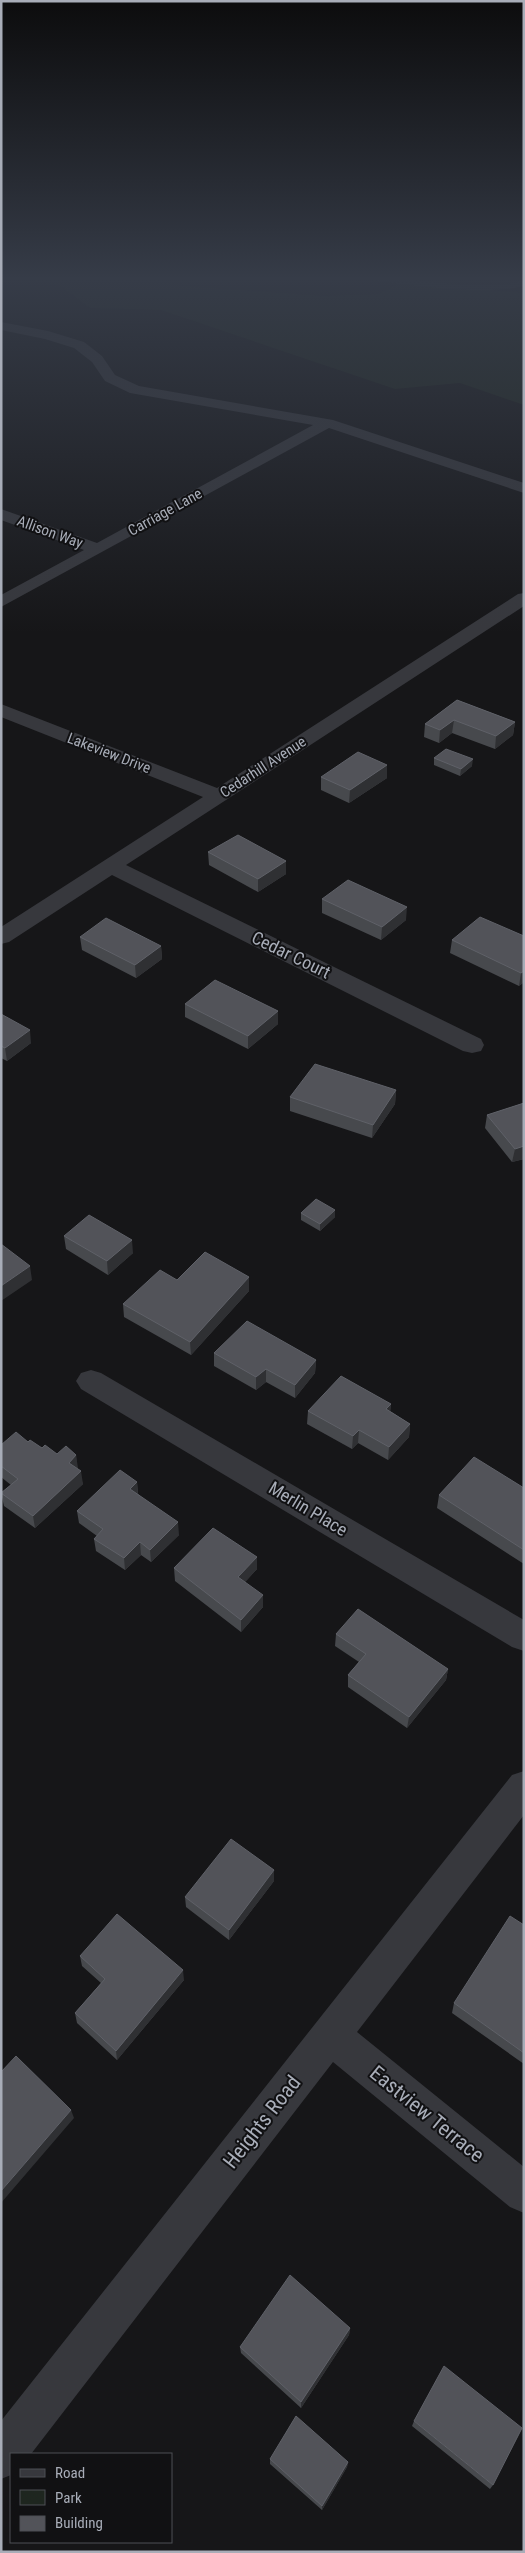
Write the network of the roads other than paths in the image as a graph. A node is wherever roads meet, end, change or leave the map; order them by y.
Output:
1 (165, 395) edge
2 (328, 423) junction
3 (524, 488) edge
4 (1, 514) edge
5 (98, 549) junction
6 (524, 598) edge
7 (1, 602) edge
8 (1, 710) edge
9 (218, 796) junction
10 (111, 866) junction
11 (1, 937) edge
12 (472, 1045) dead end
13 (91, 1381) dead end
14 (524, 1637) edge
15 (524, 1787) edge
16 (330, 2035) junction
17 (524, 2193) edge
18 (1, 2457) edge

1 - 2 street
2 - 3 street
2 - 5 street, Carriage Lane
4 - 5 street, Allison Way
5 - 7 street, Carriage Lane
6 - 9 street, Cedarhill Avenue
8 - 9 street, Lakeview Drive
9 - 10 street, Cedarhill Avenue
10 - 11 street, Cedarhill Avenue
10 - 12 street, Cedar Court
13 - 14 street, Merlin Place
15 - 16 street, Heights Road
16 - 17 street, Eastview Terrace
16 - 18 street, Heights Road

